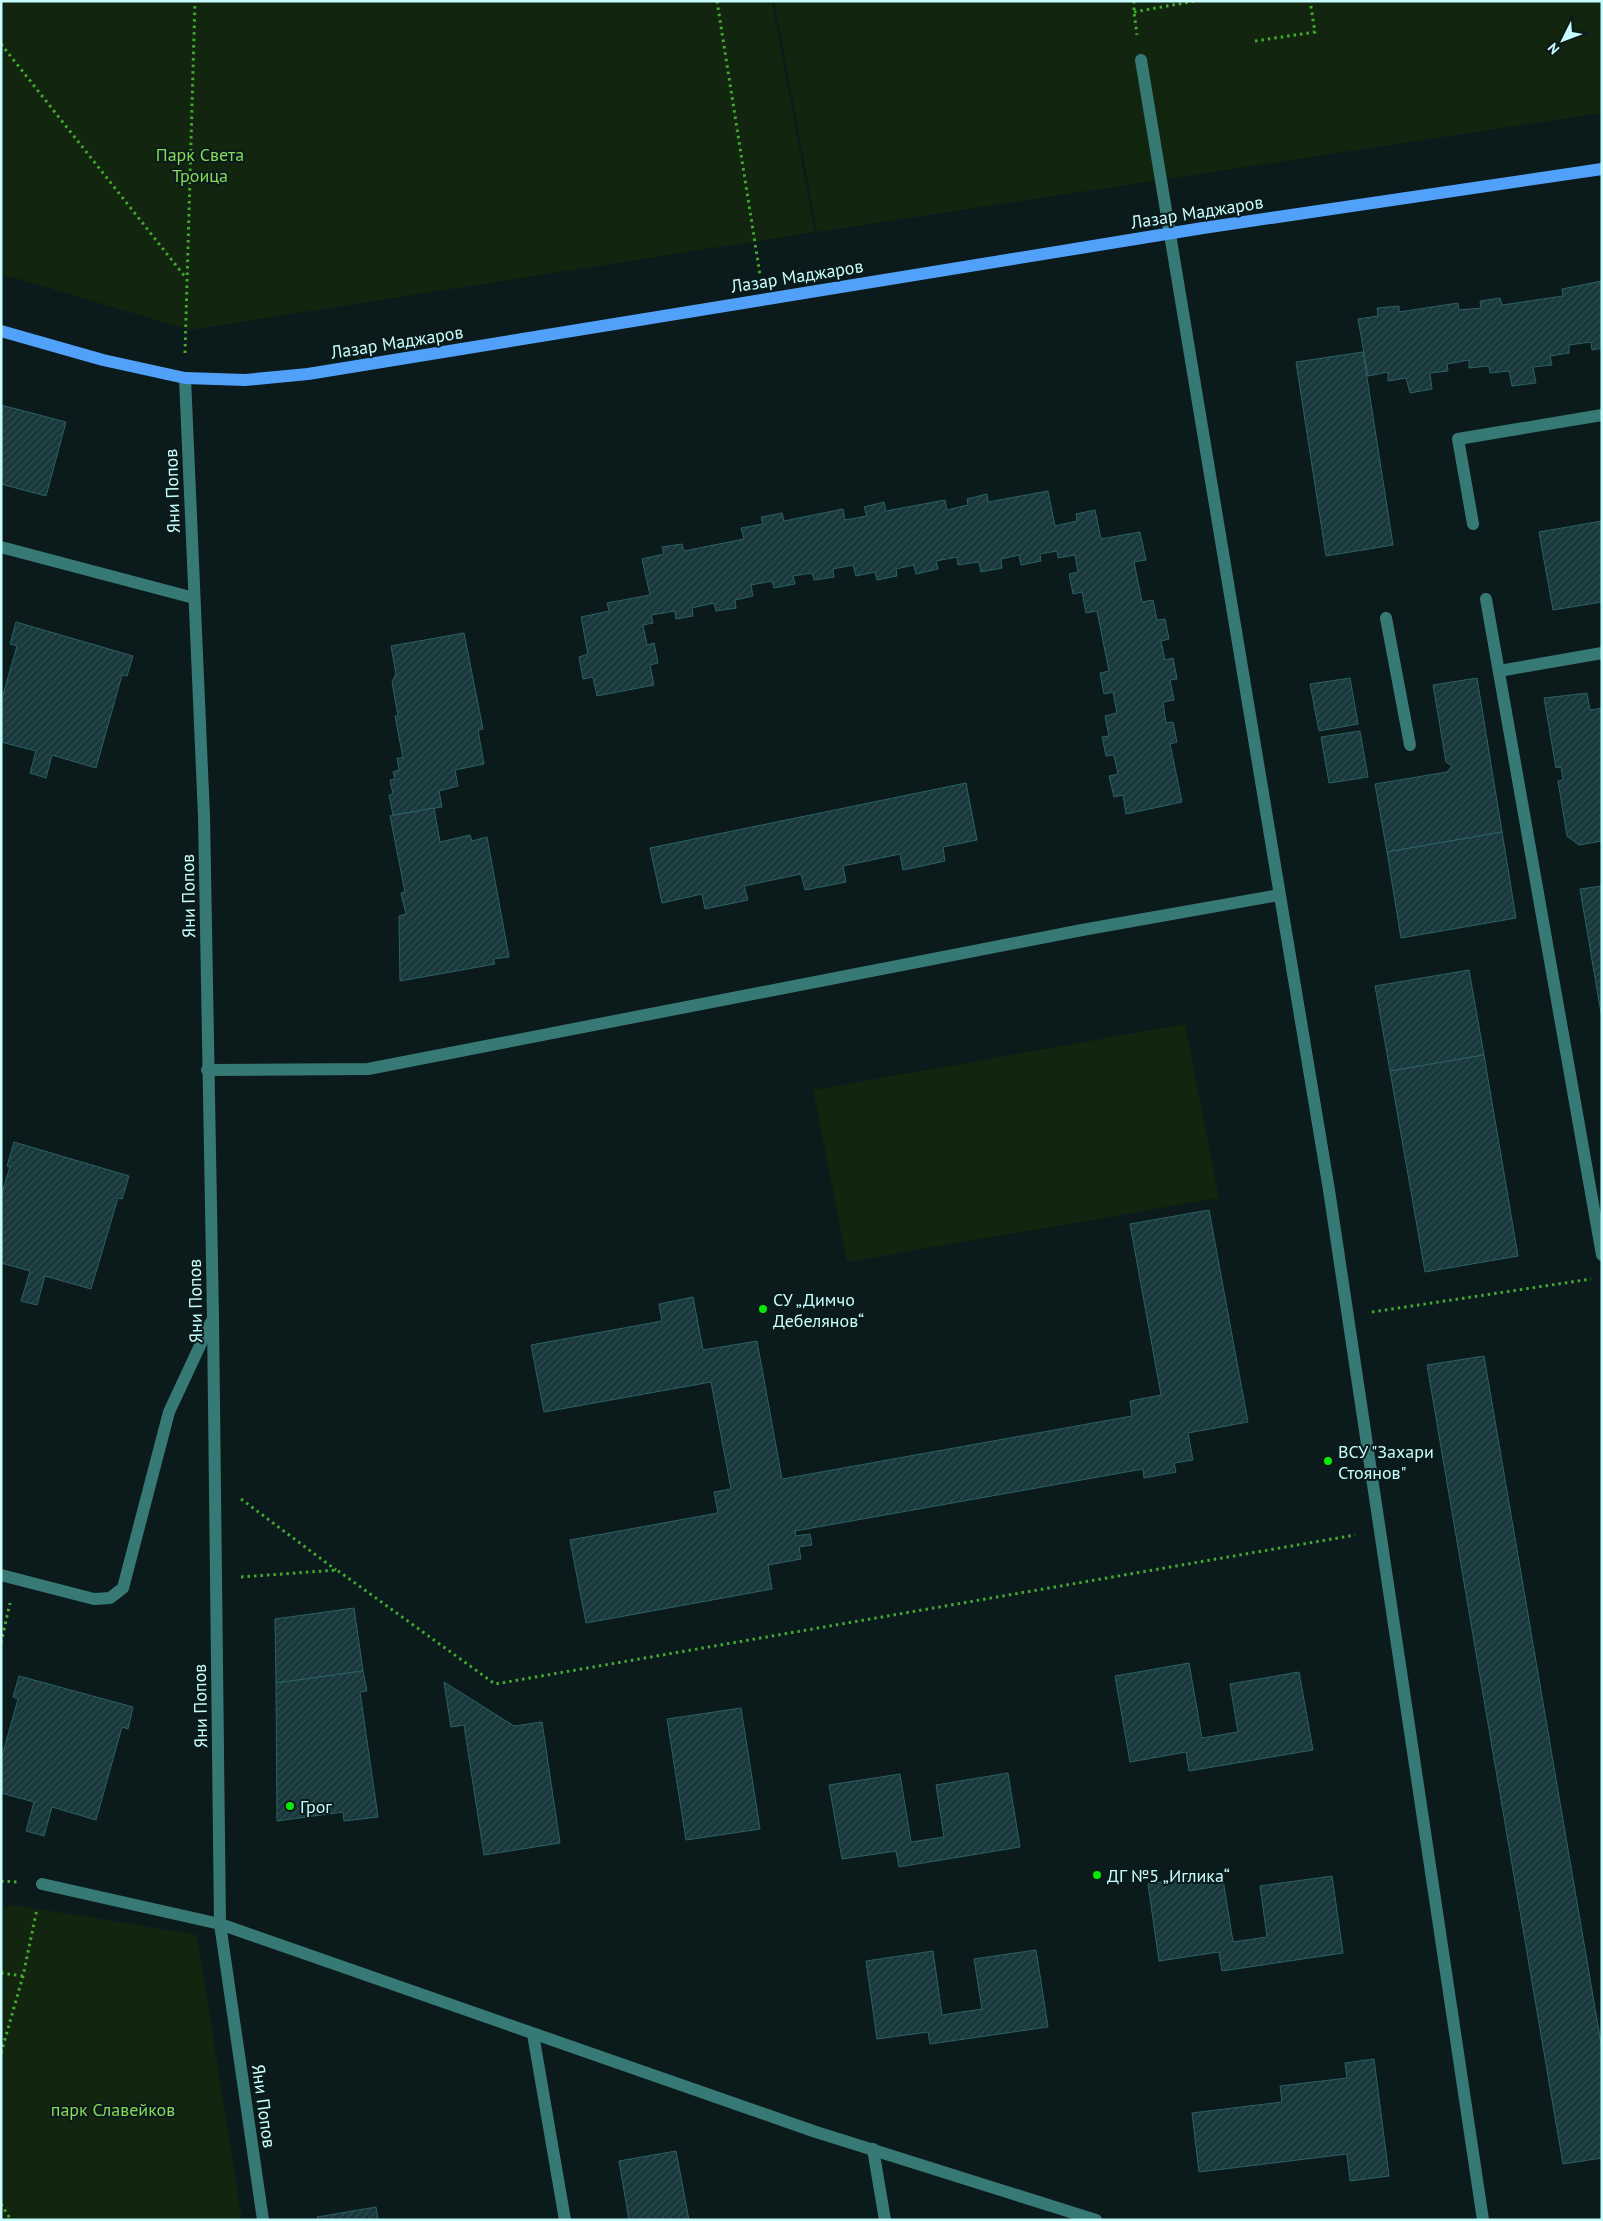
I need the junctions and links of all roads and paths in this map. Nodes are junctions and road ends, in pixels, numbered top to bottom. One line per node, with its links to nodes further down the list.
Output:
1 (195, 1): 12 (path)
2 (717, 1): 13 (path)
3 (1134, 1): 6 (path)
4 (1195, 1): 6 (path)
5 (1310, 1): 7 (path)
6 (1134, 12): 9 (path)
7 (1255, 42)
8 (1, 44): 12 (path)
9 (1141, 60): 11 (street)
10 (1602, 169): 11 (main road, Лазар Маджаров)
11 (1170, 233): 13 (main road, Лазар Маджаров); 25 (street)
12 (186, 279): 15 (path)
13 (764, 300): 15 (main road, Лазар Маджаров)
14 (1, 331): 15 (main road, Лазар Маджаров)
15 (185, 378): 19 (street, Яни Попов)
16 (1602, 415): 17 (street)
17 (1473, 524)
18 (1, 547): 19 (street)
19 (194, 598): 26 (street, Яни Попов)
20 (1486, 600): 23 (street)
21 (1386, 618): 24 (street)
22 (1602, 653): 23 (street)
23 (1499, 671): 27 (street)
24 (1410, 745)
25 (1279, 895): 26 (street); 29 (street)
26 (207, 1070): 30 (street, Яни Попов)
27 (1602, 1255)
28 (1592, 1279): 29 (path)
29 (1348, 1316): 32 (street)
30 (213, 1318): 31 (street, Яни Попов); 35 (street)
31 (215, 1480): 33 (path); 36 (street, Яни Попов)
32 (1380, 1531): 33 (path); 51 (street)
33 (337, 1570): 36 (path)
34 (1, 1575): 35 (street)
35 (16, 1578): 37 (path)
36 (216, 1579): 39 (street, Яни Попов)
37 (1, 1643)
38 (42, 1884): 39 (street); 41 (path)
39 (220, 1924): 42 (street); 47 (street, Яни Попов)
40 (1, 1973): 41 (path)
41 (23, 1976): 43 (path)
42 (533, 2034): 44 (street); 48 (street)
43 (1, 2053)
44 (873, 2149): 49 (street); 50 (street)
45 (1, 2204): 46 (path)
46 (11, 2220)
47 (263, 2220)
48 (565, 2220)
49 (885, 2220)
50 (1096, 2220)
51 (1483, 2220)

